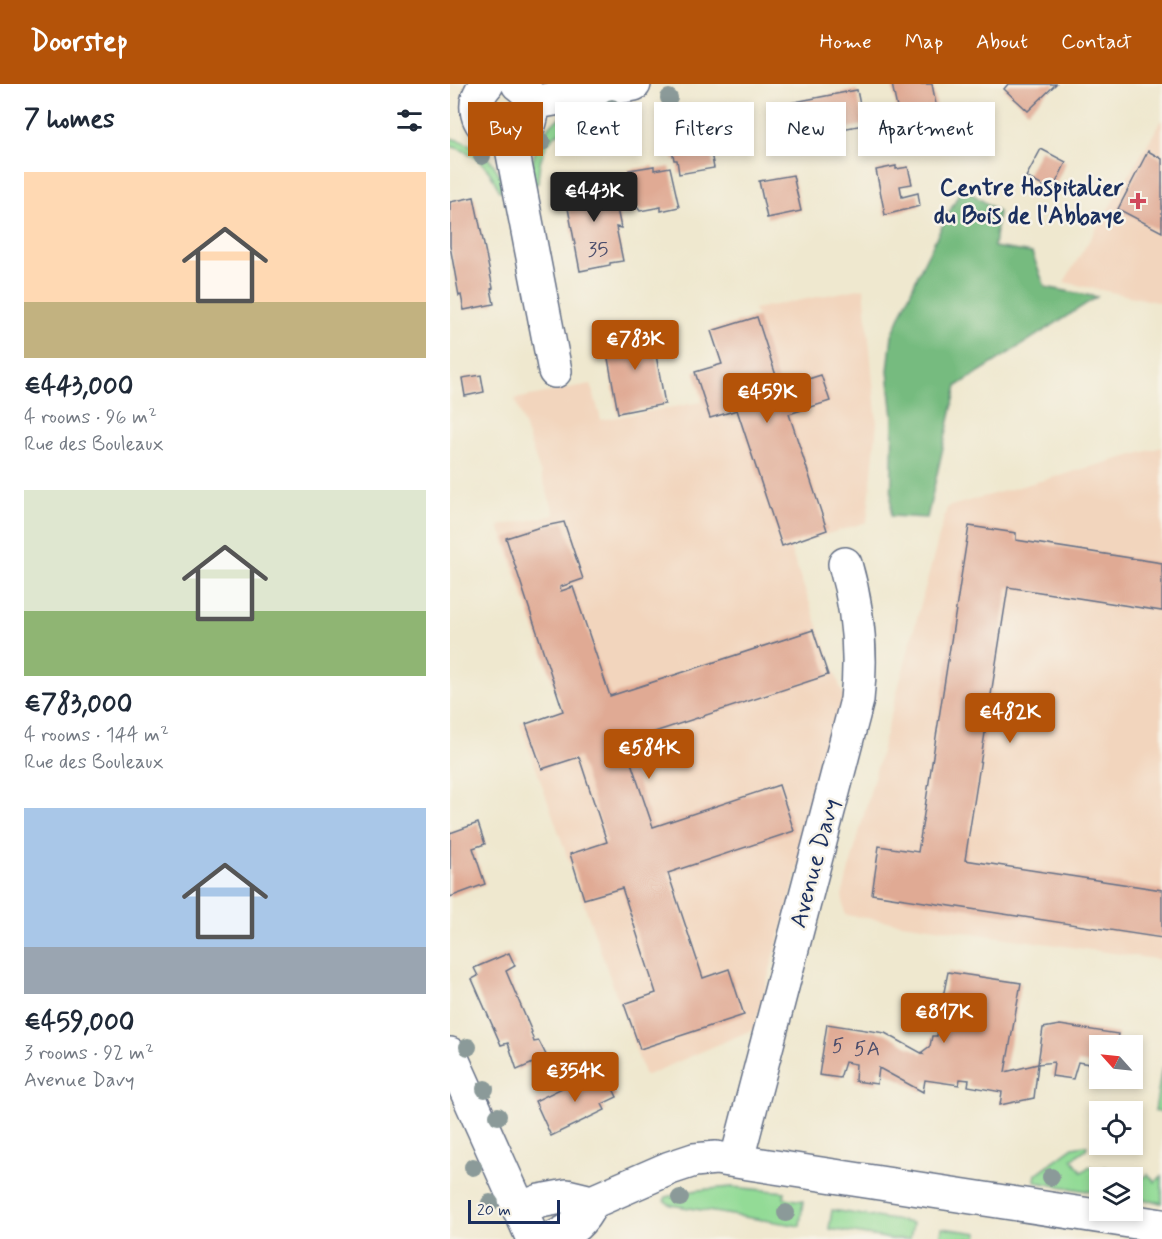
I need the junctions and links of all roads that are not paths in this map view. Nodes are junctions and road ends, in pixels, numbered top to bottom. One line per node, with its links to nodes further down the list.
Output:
1 (487, 84): 4 (street)
2 (634, 84): 3 (street)
3 (525, 94)
4 (462, 117)
5 (513, 156): 6 (street)
6 (555, 371)
7 (845, 564): 9 (street, Avenue Davy)
8 (450, 1054): 11 (street)
9 (737, 1159): 10 (street); 12 (street)
10 (592, 1202): 11 (street); 14 (street)
11 (519, 1209): 13 (street)
12 (1162, 1226)
13 (533, 1239)
14 (552, 1239)

